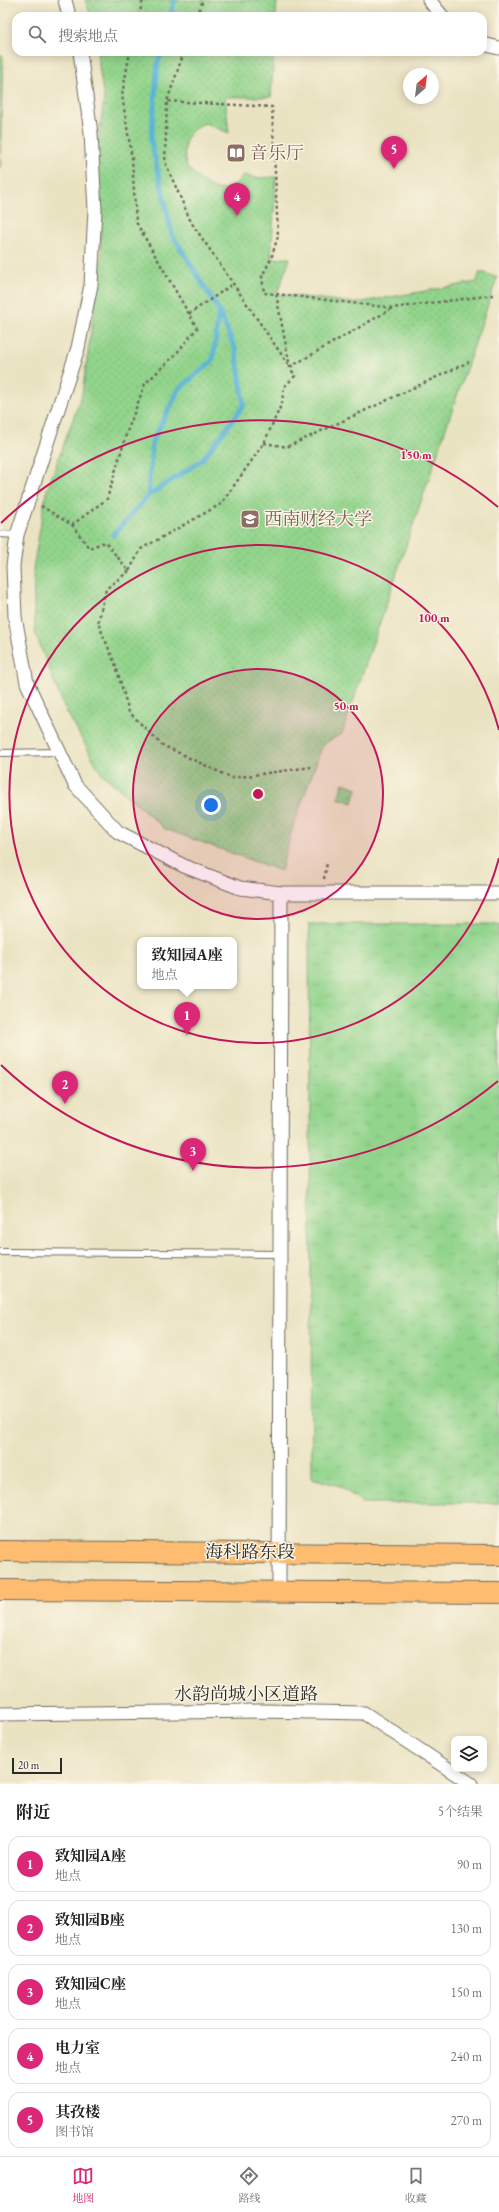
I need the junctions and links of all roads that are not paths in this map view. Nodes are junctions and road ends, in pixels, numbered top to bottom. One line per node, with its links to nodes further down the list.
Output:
1 (65, 0): 3 (street)
2 (429, 0): 4 (street)
3 (68, 12)
4 (439, 12)
5 (487, 45): 6 (street)
6 (499, 48)
7 (81, 56): 9 (street)
8 (0, 534): 9 (lane)
9 (17, 535): 11 (street)
10 (0, 752): 11 (lane)
11 (59, 752): 12 (street)
12 (281, 893): 13 (street); 15 (street)
13 (499, 893)
14 (0, 1252): 15 (lane)
15 (281, 1254): 17 (street)
16 (0, 1551): 17 (main road, 海科路东段)
17 (279, 1552): 18 (main road, 海科路东段); 20 (street)
18 (499, 1555)
19 (0, 1590): 20 (main road)
20 (279, 1592): 21 (main road)
21 (499, 1593)
22 (0, 1714): 23 (street, 水韵尚城小区道路)
23 (471, 1784)

